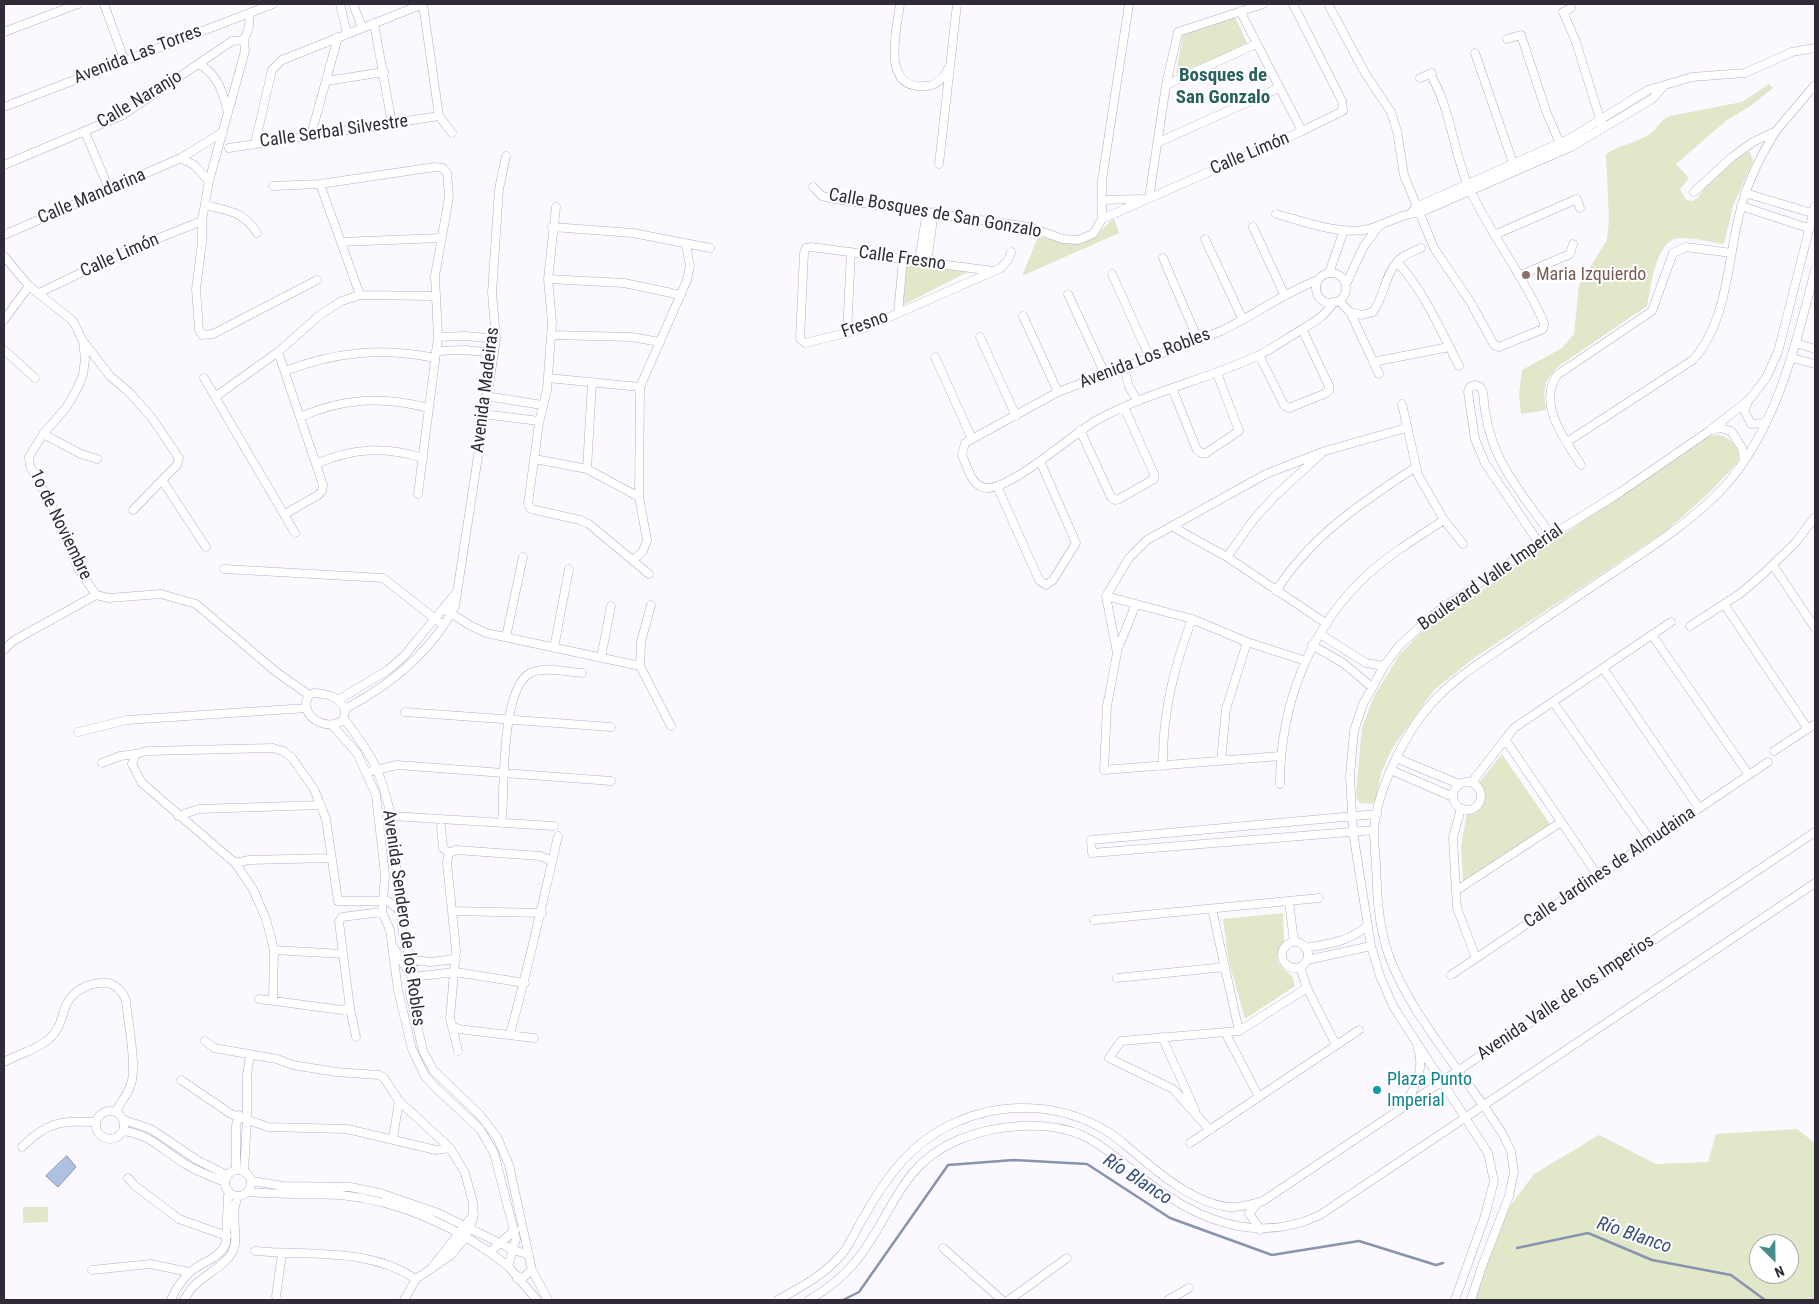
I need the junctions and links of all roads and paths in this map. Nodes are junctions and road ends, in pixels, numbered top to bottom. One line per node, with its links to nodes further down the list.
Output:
1 (78, 4): 18 (street)
2 (104, 4): 26 (street)
3 (273, 4): 15 (street, Avenida Las Torres)
4 (340, 4): 19 (street)
5 (353, 4): 17 (street)
6 (423, 4): 16 (street); 37 (street)
7 (900, 4): 28 (street)
8 (957, 4): 28 (street)
9 (1129, 4): 64 (street)
10 (1263, 4): 14 (street)
11 (1293, 4): 40 (street, Calle Limón)
12 (1328, 4): 72 (street)
13 (1571, 8): 39 (street)
14 (1240, 11): 23 (street); 32 (street)
15 (250, 13): 22 (street); 26 (street, Avenida Las Torres)
16 (374, 23): 17 (street); 29 (street)
17 (362, 27): 19 (street)
18 (4, 32)
19 (347, 33): 20 (street)
20 (338, 37): 31 (street); 47 (street)
21 (1507, 39): 48 (street)
22 (244, 40): 27 (street, Calle Naranjo); 36 (street)
23 (1256, 44): 32 (street); 34 (street)
24 (1815, 48): 39 (street)
25 (1484, 49): 54 (street)
26 (124, 59): 35 (street, Avenida Las Torres)
27 (199, 64): 36 (street); 42 (street, Calle Naranjo)
28 (950, 64): 52 (street)
29 (384, 72): 31 (street); 38 (street)
30 (1420, 78): 59 (street)
31 (326, 81): 45 (street)
32 (1166, 85): 46 (street)
33 (1814, 86): 41 (street)
34 (1279, 88): 40 (street); 46 (street)
35 (4, 107)
36 (228, 115): 43 (street)
37 (440, 116): 38 (street, Calle Serbal Silvestre); 44 (street)
38 (392, 124): 45 (street, Calle Serbal Silvestre)
39 (1602, 125): 48 (street)
40 (1302, 131): 63 (street, Calle Limón)
41 (1776, 131): 61 (street); 62 (street)
42 (85, 132): 53 (street, Calle Naranjo); 60 (street)
43 (223, 132): 51 (street, Calle Mandarina); 55 (street)
44 (452, 133)
45 (311, 135): 47 (street, Calle Serbal Silvestre)
46 (1159, 142): 63 (street)
47 (255, 143): 49 (street, Calle Serbal Silvestre)
48 (1561, 147): 54 (street)
49 (230, 148)
50 (506, 156): 130 (street, Avenida Madeiras)
51 (181, 158): 55 (street); 60 (street, Calle Mandarina)
52 (939, 164)
53 (4, 165)
54 (1515, 168): 59 (street)
55 (209, 181): 65 (street)
56 (320, 184): 57 (street); 87 (street); 89 (street)
57 (273, 186)
58 (813, 187): 73 (street, Calle Bosques de San Gonzalo)
59 (1469, 188): 72 (street); 86 (street)
60 (109, 189): 85 (street, Calle Mandarina)
61 (1694, 192)
62 (1745, 193): 66 (street); 67 (street)
63 (1147, 198): 64 (street, Calle Limón); 76 (street, Calle Limón)
64 (1102, 200): 76 (street)
65 (205, 204): 77 (street); 84 (street)
66 (1783, 205): 70 (street); 75 (street)
67 (1741, 206): 75 (street); 97 (street)
68 (556, 207): 80 (street)
69 (1580, 208): 86 (street)
70 (1800, 210): 71 (street); 78 (street)
71 (1814, 210): 82 (street, Boulevard Valle Imperial)
72 (1415, 211): 79 (street); 107 (street)
73 (930, 212): 76 (street, Calle Bosques de San Gonzalo); 101 (street)
74 (1276, 214): 83 (street)
75 (1779, 218): 78 (street)
76 (1102, 219)
77 (202, 221): 109 (street); 113 (street, Calle Limón)
78 (1797, 224): 82 (street)
79 (1379, 226): 83 (street); 111 (street)
80 (552, 227): 91 (street); 108 (street)
81 (1253, 227): 115 (street)
82 (1808, 228): 162 (street, Boulevard Valle Imperial)
83 (1344, 230): 105 (street)
84 (258, 233)
85 (4, 235)
86 (1494, 235): 107 (street)
87 (440, 238): 89 (street); 118 (street)
88 (1205, 239): 124 (street)
89 (342, 242): 116 (street)
90 (1573, 244): 107 (street)
91 (686, 245): 93 (street); 117 (street)
92 (811, 247): 95 (street, Calle Fresno); 126 (street, Fresno)
93 (710, 248)
94 (1421, 248): 102 (street)
95 (851, 252): 100 (street, Calle Fresno); 126 (street)
96 (1011, 252): 104 (street, Fresno)
97 (1731, 253): 178 (street); 178 (street)
98 (4, 256): 112 (street)
99 (1163, 258): 131 (street)
100 (903, 259): 101 (street, Calle Fresno); 121 (street)
101 (923, 262): 104 (street, Calle Fresno)
102 (1397, 262): 120 (street); 135 (street)
103 (1815, 270): 134 (street)
104 (993, 271): 121 (street, Fresno)
105 (1329, 273): 110 (street); 111 (street)
106 (1112, 274): 143 (street)
107 (1520, 276)
108 (548, 279): 117 (street); 127 (street)
109 (317, 280)
110 (1318, 280): 115 (street, Avenida Los Robles); 119 (street)
111 (1346, 284): 119 (street)
112 (29, 286): 113 (street); 123 (street)
113 (39, 293): 132 (street)
114 (1068, 294): 151 (street)
115 (1284, 294): 124 (street, Avenida Los Robles)
116 (360, 295): 118 (street); 138 (street)
117 (681, 295): 133 (street)
118 (434, 296): 128 (street)
119 (1336, 301): 120 (street); 125 (street, Avenida Los Robles)
120 (1350, 312): 145 (street)
121 (898, 313): 126 (street, Fresno)
122 (1024, 316): 159 (street)
123 (4, 320)
124 (1243, 320): 131 (street, Avenida Los Robles)
125 (1302, 329): 141 (street, Avenida Los Robles); 141 (street)
126 (847, 333)
127 (551, 334): 133 (street); 155 (street)
128 (438, 337): 130 (street); 140 (street)
129 (980, 337): 169 (street)
130 (496, 339): 139 (street, Avenida Madeiras)
131 (1198, 340): 143 (street, Avenida Los Robles)
132 (84, 341): 176 (street, 1o de Noviembre); 189 (street)
133 (660, 342): 157 (street)
134 (1796, 343): 136 (street); 144 (street)
135 (1449, 347): 145 (street); 147 (street)
136 (1815, 349)
137 (4, 350): 153 (street)
138 (278, 352): 149 (street); 161 (street)
139 (494, 353): 140 (street); 160 (street, Avenida Madeiras)
140 (435, 354): 149 (street); 167 (street)
141 (1259, 355): 150 (street, Avenida Los Robles)
142 (935, 357): 177 (street)
143 (1150, 358): 148 (street, Avenida Los Robles)
144 (1792, 358): 146 (street); 172 (street)
145 (1373, 362): 152 (street)
146 (1815, 364)
147 (1459, 366)
148 (1124, 367): 151 (street, Avenida Los Robles); 163 (street)
149 (285, 372): 170 (street)
150 (1217, 373): 158 (street, Avenida Los Robles); 158 (street)
151 (1105, 374): 159 (street, Avenida Los Robles)
152 (1379, 374)
153 (35, 378)
154 (204, 378): 161 (street)
155 (548, 378): 156 (street); 165 (street)
156 (592, 382): 157 (street); 188 (street)
157 (640, 387): 192 (street)
158 (1172, 388): 163 (street, Avenida Los Robles)
159 (1058, 392): 169 (street, Avenida Los Robles)
160 (486, 396): 165 (street); 168 (street, Avenida Madeiras)
161 (215, 397): 194 (street)
162 (1749, 400): 172 (street); 175 (street, Boulevard Valle Imperial)
163 (1138, 402): 166 (street, Avenida Los Robles)
164 (1402, 404): 173 (street)
165 (542, 405): 171 (street)
166 (1124, 407): 174 (street, Avenida Los Robles); 174 (street)
167 (428, 408): 170 (street); 180 (street)
168 (483, 414): 171 (street); 217 (street, Avenida Madeiras)
169 (1016, 416): 177 (street, Avenida Los Robles)
170 (300, 417): 185 (street)
171 (539, 421): 182 (street)
172 (1764, 423): 184 (street)
173 (1406, 428): 179 (street); 187 (street)
174 (1080, 430): 183 (street, Avenida Los Robles)
175 (1709, 431): 184 (street); 199 (street, Boulevard Valle Imperial)
176 (43, 434): 181 (street); 211 (street, 1o de Noviembre)
177 (972, 440): 190 (street)
178 (1566, 442): 186 (street)
179 (1325, 451): 197 (street); 204 (street)
180 (423, 458): 185 (street); 191 (street)
181 (97, 459)
182 (535, 459): 188 (street); 205 (street)
183 (1040, 461): 190 (street, Avenida Los Robles); 190 (street)
184 (1744, 461): 260 (street)
185 (316, 464): 194 (street)
186 (1581, 465)
187 (1416, 467): 195 (street); 210 (street)
188 (587, 468): 192 (street)
189 (162, 480): 193 (street); 202 (street)
190 (997, 486)
191 (418, 494)
192 (639, 497): 205 (street)
193 (134, 510)
194 (285, 514): 198 (street)
195 (1444, 520): 201 (street); 221 (street)
196 (1814, 520): 206 (street)
197 (1173, 527): 204 (street); 212 (street)
198 (295, 533)
199 (1551, 535): 200 (street, Boulevard Valle Imperial); 200 (street)
200 (1539, 543): 236 (street, Boulevard Valle Imperial)
201 (1462, 544)
202 (206, 547)
203 (523, 557): 227 (street)
204 (1227, 557): 210 (street)
205 (633, 560): 209 (street)
206 (1773, 565): 215 (street); 224 (street)
207 (224, 569): 218 (street)
208 (569, 569): 230 (street)
209 (649, 574)
210 (1276, 591): 221 (street)
211 (96, 595): 231 (street); 242 (street, 1o de Noviembre)
212 (1106, 596): 214 (street); 232 (street)
213 (651, 604): 235 (street)
214 (1136, 604): 219 (street); 232 (street)
215 (1724, 604): 223 (street); 254 (street)
216 (611, 606): 233 (street)
217 (448, 611): 218 (street, Avenida Madeiras); 222 (street, Avenida Madeiras); 227 (street)
218 (436, 619): 222 (street); 238 (street, Avenida Madeiras)
219 (1192, 619): 228 (street); 264 (street)
220 (1671, 622): 226 (street)
221 (1327, 624): 225 (street)
222 (443, 625): 240 (street, Avenida Madeiras)
223 (1690, 626)
224 (1815, 628)
225 (1320, 634): 229 (street); 236 (street)
226 (1652, 635): 237 (street); 270 (street)
227 (506, 637): 230 (street)
228 (1247, 642): 234 (street); 261 (street)
229 (1312, 646): 234 (street); 241 (street)
230 (554, 648): 233 (street)
231 (4, 650)
232 (1116, 652): 264 (street)
233 (601, 658): 235 (street)
234 (1306, 661): 259 (street)
235 (640, 666): 252 (street)
236 (1384, 666): 241 (street, Boulevard Valle Imperial)
237 (1603, 668): 244 (street); 279 (street)
238 (388, 670): 240 (street); 243 (street, Avenida Madeiras)
239 (582, 673): 249 (street)
240 (394, 679): 246 (street, Avenida Madeiras)
241 (1372, 687): 283 (street, Boulevard Valle Imperial)
242 (308, 695): 243 (street); 245 (street)
243 (340, 700): 246 (street)
244 (1553, 702): 256 (street); 295 (street)
245 (307, 708): 251 (street); 255 (street)
246 (345, 709): 248 (street)
247 (405, 712): 249 (street)
248 (344, 719): 251 (street); 265 (street, Avenida Sendero de los Robles)
249 (508, 719): 253 (street); 269 (street)
250 (1815, 724): 254 (street)
251 (333, 726): 268 (street, Avenida Sendero de los Robles)
252 (671, 726)
253 (611, 727)
254 (1808, 729): 257 (street)
255 (78, 732)
256 (1505, 739): 273 (street); 285 (street)
257 (1774, 751)
258 (136, 754): 263 (street); 277 (street); 281 (street)
259 (1280, 756): 261 (street); 274 (street)
260 (1396, 758): 266 (street); 267 (street)
261 (1221, 761): 264 (street)
262 (1768, 762): 270 (street, Calle Jardines de Almudaina)
263 (102, 763)
264 (1163, 766)
265 (377, 768): 268 (street); 269 (street); 282 (street, Avenida Sendero de los Robles)
266 (1420, 768): 271 (street); 275 (street)
267 (1391, 770): 271 (street); 280 (street)
268 (367, 772): 305 (street, Avenida Sendero de los Robles)
269 (505, 773): 272 (street); 286 (street)
270 (1749, 775): 279 (street, Calle Jardines de Almudaina)
271 (1415, 779): 276 (street)
272 (611, 781)
273 (1472, 782): 275 (street); 278 (street)
274 (1280, 784)
275 (1459, 784): 276 (street)
276 (1453, 797): 278 (street)
277 (321, 806): 281 (street); 298 (street)
278 (1460, 808): 303 (street)
279 (1699, 808): 295 (street, Calle Jardines de Almudaina)
280 (1377, 814): 283 (street); 290 (street)
281 (178, 816): 300 (street)
282 (391, 816): 286 (street); 309 (street, Avenida Sendero de los Robles)
283 (1352, 816): 284 (street); 291 (street, Boulevard Valle Imperial)
284 (1332, 818): 289 (street); 293 (street)
285 (1561, 822): 301 (street); 303 (street)
286 (502, 823): 287 (street)
287 (554, 826)
288 (441, 827): 297 (street)
289 (1214, 828): 296 (street); 296 (street)
290 (1374, 830): 291 (street); 331 (street)
291 (1353, 832): 293 (street); 315 (street, Boulevard Valle Imperial)
292 (1815, 832): 357 (street, Avenida Valle de los Imperios)
293 (1334, 834): 296 (street)
294 (558, 836): 299 (street)
295 (1651, 841): 301 (street, Calle Jardines de Almudaina)
296 (1214, 842)
297 (449, 853): 299 (street); 310 (street)
298 (331, 858): 300 (street); 306 (street)
299 (550, 860): 312 (street)
300 (235, 863): 321 (street)
301 (1598, 876): 325 (street, Calle Jardines de Almudaina)
302 (1815, 883): 362 (street)
303 (1457, 890): 325 (street)
304 (1319, 898): 307 (street)
305 (382, 901): 306 (street); 309 (street); 311 (street, Avenida Sendero de los Robles)
306 (359, 902): 313 (street)
307 (1289, 902): 308 (street); 317 (street)
308 (1212, 909): 314 (street); 329 (street)
309 (399, 910): 326 (street, Avenida Sendero de los Robles)
310 (452, 910): 312 (street); 324 (street)
311 (382, 912): 313 (street); 319 (street, Avenida Sendero de los Robles)
312 (542, 913): 338 (street)
313 (360, 914): 323 (street)
314 (1094, 920)
315 (1367, 926): 316 (street); 318 (street, Boulevard Valle Imperial)
316 (1343, 941): 320 (street); 322 (street)
317 (1294, 942): 320 (street); 330 (street)
318 (1371, 946): 322 (street); 335 (street, Boulevard Valle Imperial)
319 (394, 947): 336 (street); 390 (street, Avenida Sendero de los Robles)
320 (1305, 948): 327 (street)
321 (274, 950): 323 (street); 341 (street)
322 (1346, 952): 327 (street)
323 (343, 954): 342 (street)
324 (456, 958): 328 (street); 332 (street)
325 (1476, 958): 334 (street, Calle Jardines de Almudaina)
326 (412, 960): 328 (street); 336 (street, Avenida Sendero de los Robles)
327 (1307, 960): 330 (street)
328 (431, 962): 333 (street)
329 (1225, 967): 337 (street); 345 (street)
330 (1300, 967): 339 (street)
331 (1395, 970): 335 (street); 357 (street)
332 (455, 972): 333 (street); 338 (street); 343 (street)
333 (432, 974): 336 (street)
334 (1451, 975)
335 (1380, 976): 351 (street, Boulevard Valle Imperial)
336 (412, 977): 402 (street, Avenida Sendero de los Robles)
337 (1117, 978)
338 (524, 982): 346 (street)
339 (1307, 988): 345 (street); 353 (street)
340 (259, 999): 341 (street)
341 (273, 1000): 342 (street)
342 (350, 1008): 348 (street)
343 (452, 1025): 346 (street); 354 (street)
344 (1359, 1030): 353 (street)
345 (1239, 1031): 347 (street)
346 (510, 1034): 350 (street)
347 (1226, 1034): 349 (street); 360 (street)
348 (356, 1037)
349 (1162, 1037): 367 (street); 367 (street)
350 (534, 1038)
351 (1414, 1038): 359 (street, Boulevard Valle Imperial); 364 (street)
352 (205, 1041): 355 (street)
353 (1336, 1045): 360 (street)
354 (458, 1051)
355 (250, 1055): 361 (street); 363 (street)
356 (4, 1062): 365 (street)
357 (1459, 1070): 359 (street, Avenida Valle de los Imperios); 362 (street)
358 (180, 1080): 366 (street)
359 (1442, 1081): 364 (street, Avenida Valle de los Imperios); 368 (street, Boulevard Valle Imperial)
360 (1259, 1097): 373 (street)
361 (400, 1101): 376 (street); 379 (street)
362 (1484, 1104): 368 (street); 396 (street)
363 (246, 1107): 366 (street); 370 (street)
364 (1401, 1108): 387 (street, Avenida Valle de los Imperios)
365 (116, 1112): 369 (street); 371 (street)
366 (237, 1117): 370 (street); 380 (street)
367 (1198, 1117): 373 (street)
368 (1466, 1117): 391 (street); 395 (street, Boulevard Valle Imperial)
369 (124, 1120): 374 (street); 382 (street)
370 (247, 1120): 376 (street); 380 (street)
371 (96, 1122): 374 (street); 378 (street)
372 (1091, 1122): 375 (street); 385 (street, Avenida Valle de los Imperios); 387 (street, Avenida Valle de los Imperios)
373 (1210, 1130): 377 (street)
374 (123, 1131): 382 (street)
375 (1083, 1136): 388 (street); 391 (street)
376 (393, 1138): 379 (street)
377 (1190, 1143)
378 (22, 1147)
379 (450, 1148): 389 (street)
380 (240, 1170): 382 (street); 383 (street)
381 (128, 1178): 392 (street)
382 (226, 1179): 386 (street)
383 (252, 1181): 384 (street); 389 (street)
384 (248, 1192): 386 (street); 393 (street)
385 (877, 1194): 388 (street); 410 (street, Avenida Valle de los Imperios)
386 (234, 1195): 392 (street); 415 (street)
387 (1263, 1201): 391 (street)
388 (890, 1203): 413 (street)
389 (467, 1227): 393 (street); 394 (street)
390 (515, 1230): 394 (street); 398 (street, Avenida Sendero de los Robles)
391 (1260, 1230)
392 (227, 1236): 407 (street)
393 (462, 1236): 400 (street); 409 (street)
394 (499, 1242): 398 (street); 400 (street)
395 (1475, 1243): 396 (street); 423 (street, Boulevard Valle Imperial)
396 (1490, 1247): 424 (street)
397 (942, 1248): 420 (street)
398 (514, 1250): 402 (street); 404 (street, Avenida Sendero de los Robles)
399 (255, 1251): 401 (street)
400 (490, 1252): 404 (street)
401 (282, 1254): 409 (street); 412 (street)
402 (529, 1255): 406 (street, Avenida Sendero de los Robles)
403 (1067, 1258): 421 (street)
404 (508, 1266): 408 (street)
405 (92, 1270): 407 (street)
406 (532, 1270): 408 (street); 418 (street, Avenida Sendero de los Robles)
407 (189, 1272): 414 (street)
408 (517, 1278): 417 (street)
409 (416, 1280): 416 (street)
410 (804, 1285): 413 (street); 419 (street, Avenida Valle de los Imperios)
411 (1189, 1288): 422 (street)
412 (275, 1299)
413 (810, 1299)
414 (172, 1300)
415 (184, 1300)
416 (404, 1300)
417 (537, 1300)
418 (548, 1300)
419 (778, 1300)
420 (1002, 1300)
421 (1009, 1300)
422 (1168, 1300)
423 (1455, 1300)
424 (1471, 1300)

